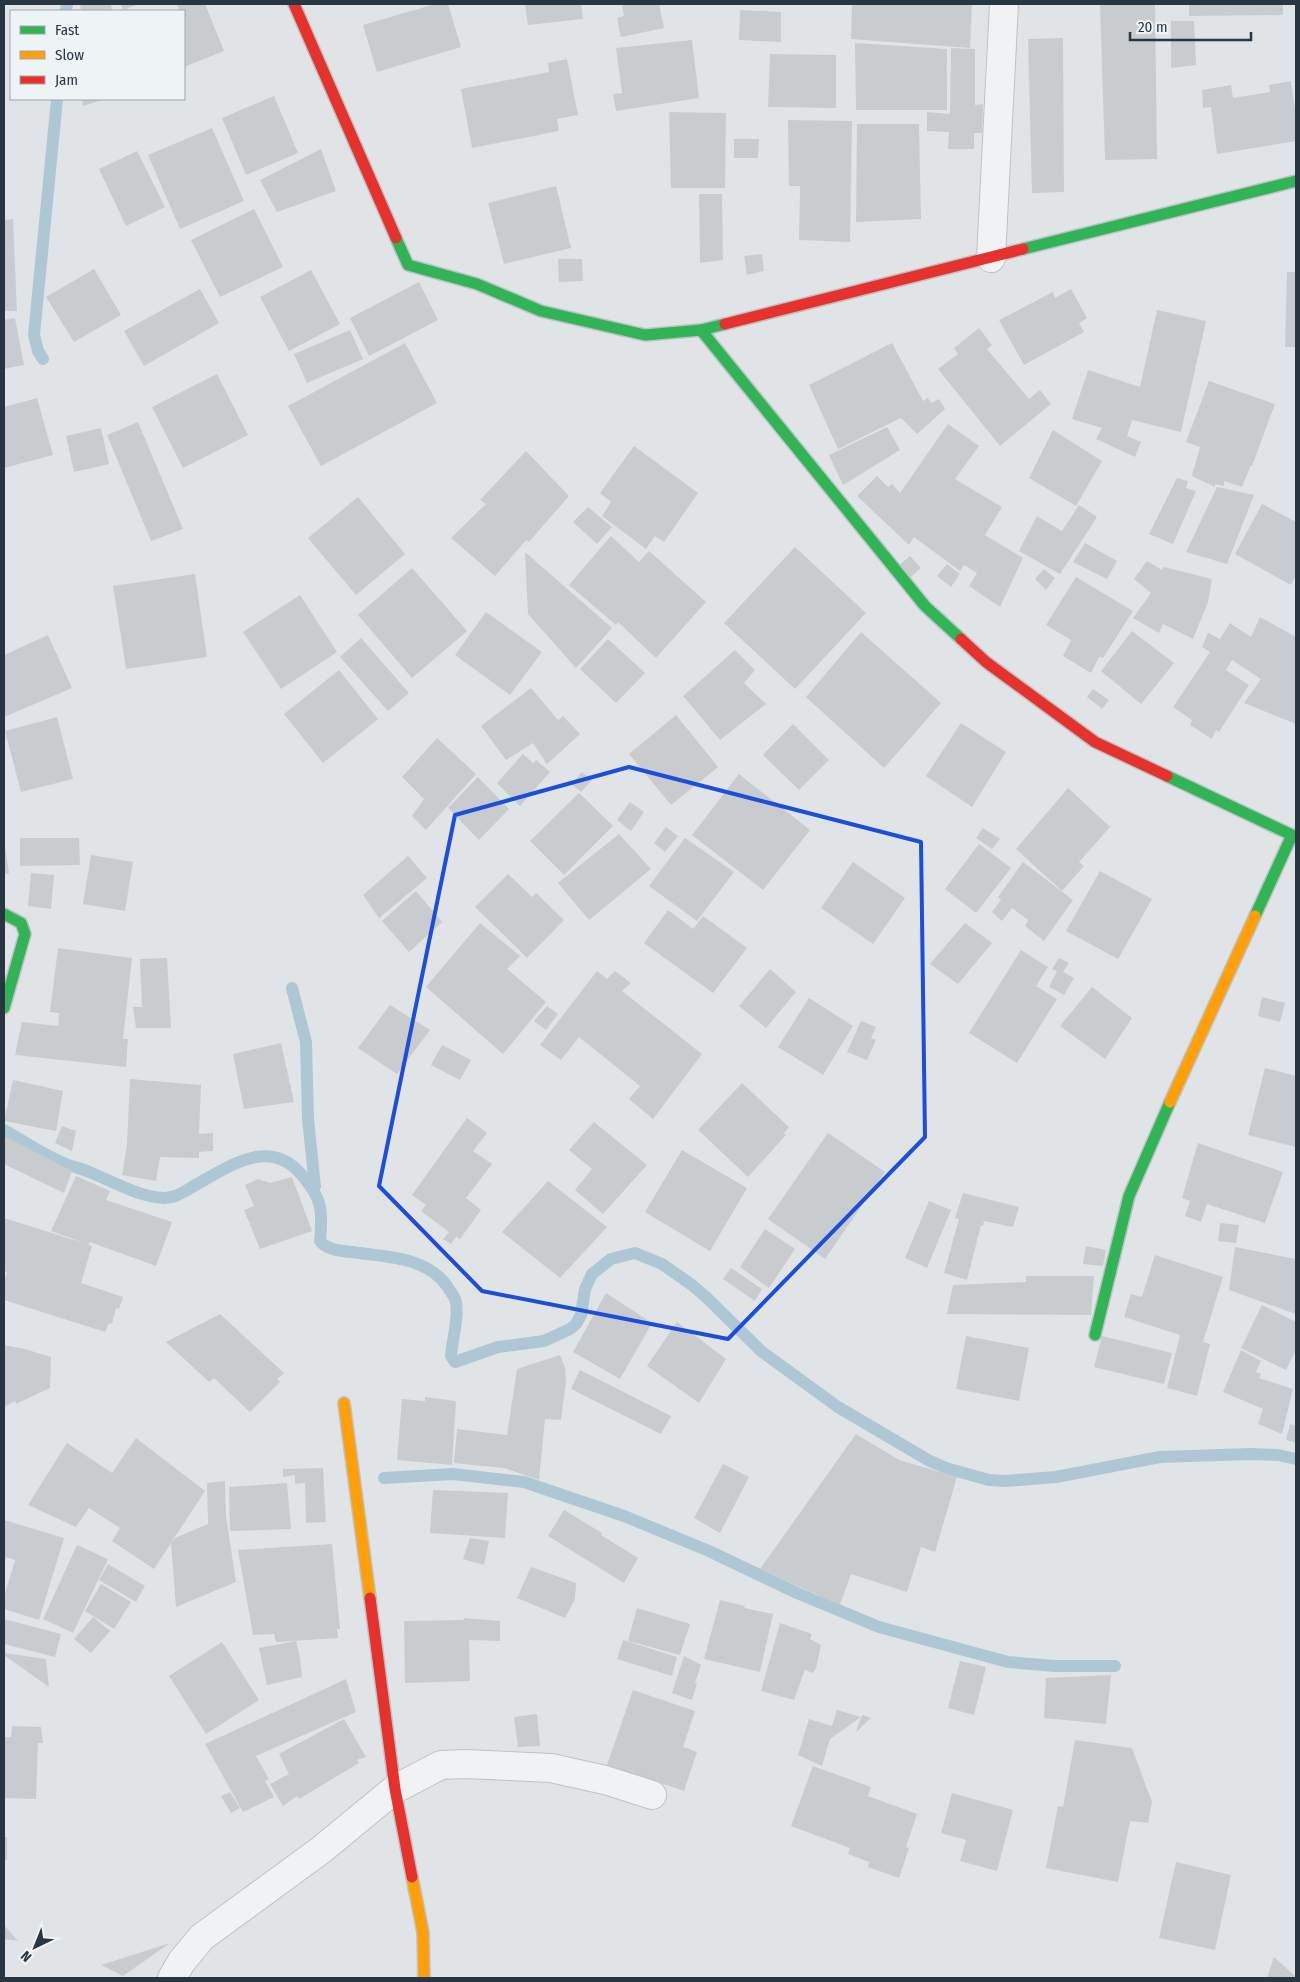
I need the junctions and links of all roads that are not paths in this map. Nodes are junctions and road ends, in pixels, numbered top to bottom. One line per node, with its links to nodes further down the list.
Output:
1 (294, 4): 5 (street)
2 (1004, 4): 4 (street)
3 (1296, 181): 4 (street)
4 (990, 258): 5 (street)
5 (701, 330): 6 (street)
6 (1294, 836): 9 (street)
7 (4, 914): 8 (street)
8 (4, 1008)
9 (1095, 1335)
10 (344, 1403): 11 (street)
11 (395, 1789): 12 (street); 13 (street); 14 (street)
12 (652, 1795)
13 (172, 1978)
14 (424, 1978)

